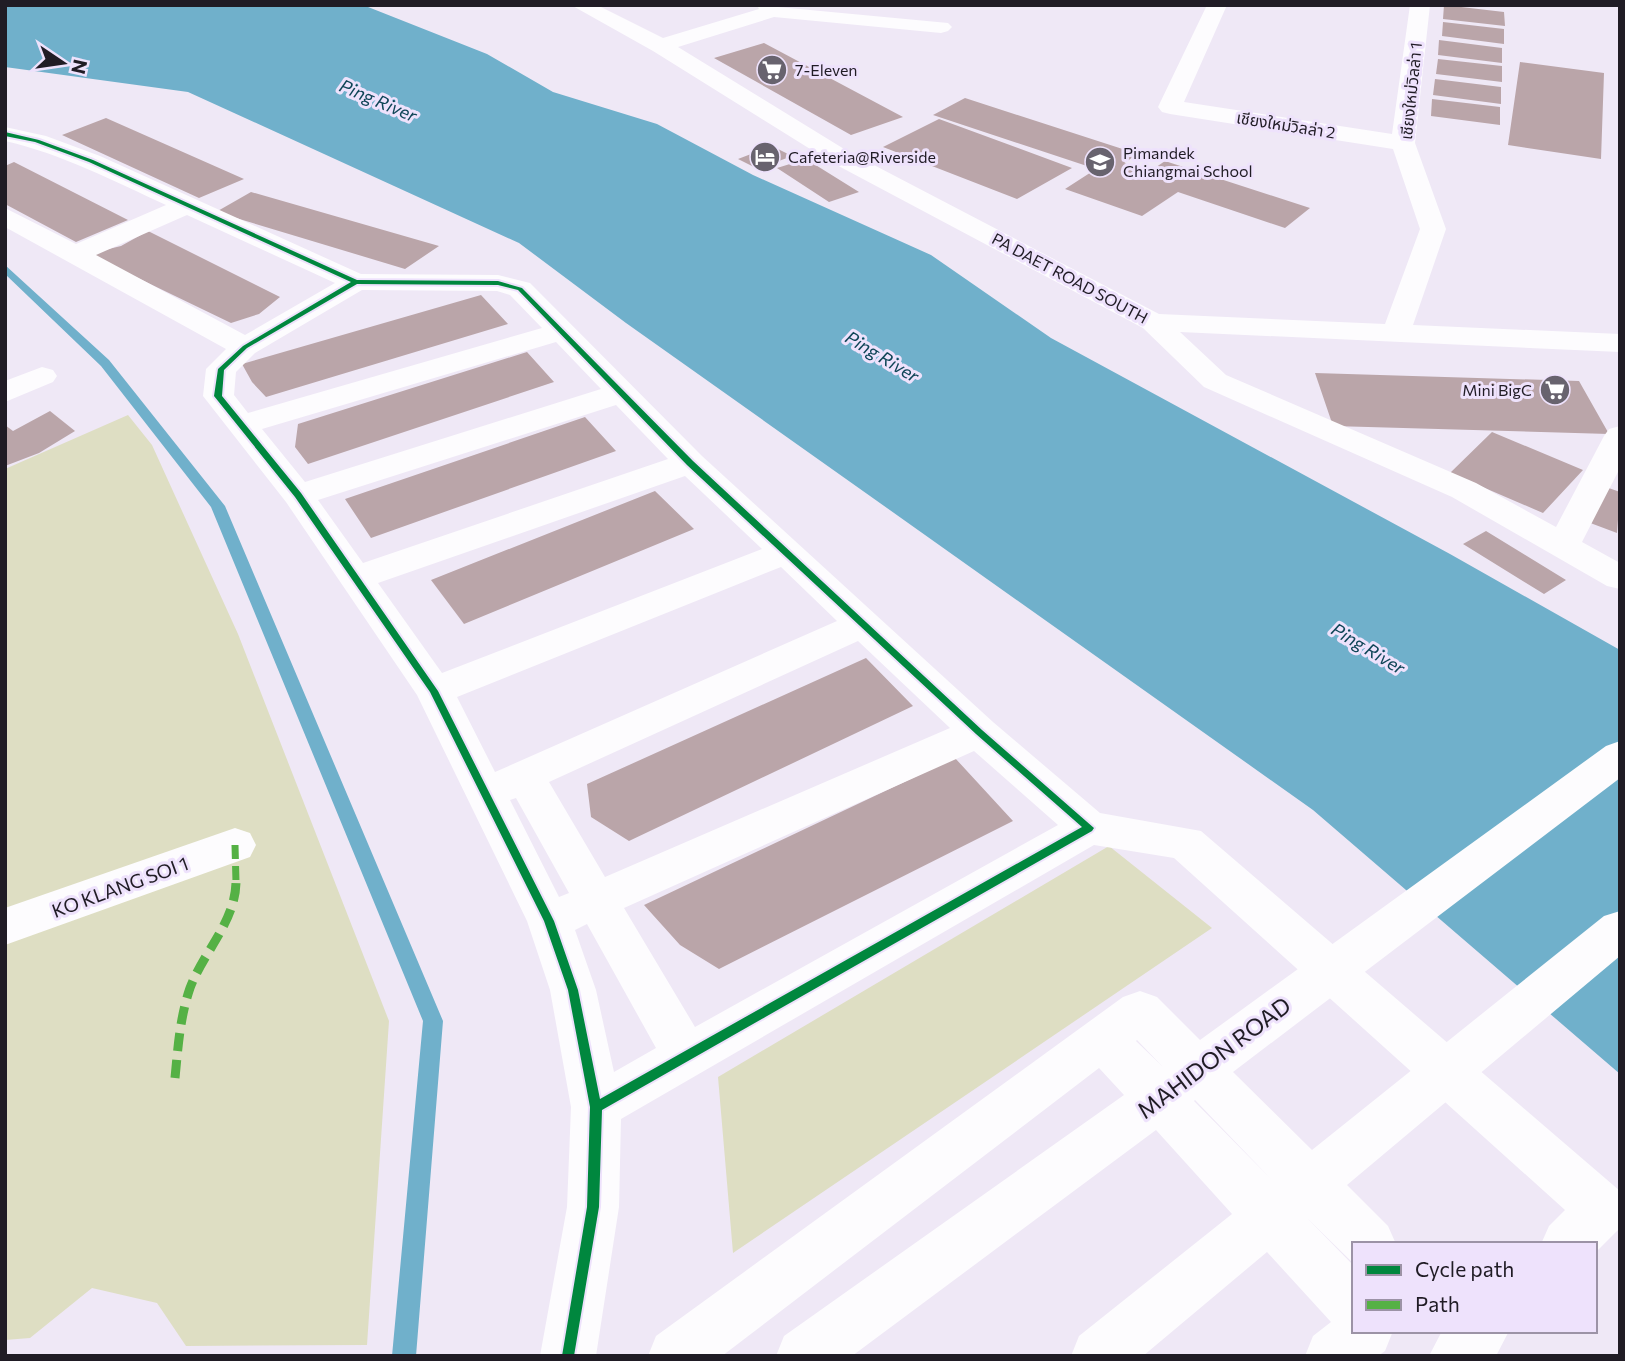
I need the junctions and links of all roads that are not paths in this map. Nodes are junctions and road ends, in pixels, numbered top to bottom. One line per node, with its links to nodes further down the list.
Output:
1 (581, 5): 6 (street, PA DAET ROAD SOUTH)
2 (956, 5): 5 (street)
3 (1217, 5): 9 (street, เชียงใหม่วิลล่า 2)
4 (1420, 5): 9 (street, เชียงใหม่วิลล่า 1)
5 (765, 10): 6 (street)
6 (669, 51): 15 (street, PA DAET ROAD SOUTH)
7 (5, 134): 8 (street)
8 (37, 141): 10 (street); 11 (street)
9 (1403, 143): 17 (street, เชียงใหม่วิลล่า 1)
10 (5, 150)
11 (185, 206): 13 (street); 14 (street)
12 (5, 216): 13 (street)
13 (73, 255): 19 (street)
14 (356, 282): 16 (street); 19 (street)
15 (1153, 322): 17 (street, PA DAET ROAD SOUTH); 27 (street)
16 (563, 331): 22 (street); 23 (street)
17 (1396, 333): 18 (street, PA DAET ROAD SOUTH)
18 (1620, 344)
19 (246, 347): 23 (street)
20 (42, 376): 21 (street)
21 (5, 393)
22 (621, 393): 25 (street); 26 (street)
23 (242, 425): 26 (street)
24 (1620, 436): 27 (street)
25 (690, 463): 28 (street); 29 (street)
26 (298, 495): 29 (street)
27 (1563, 546): 30 (street)
28 (787, 552): 31 (street); 32 (street)
29 (356, 578): 32 (street)
30 (1620, 578)
31 (865, 623): 33 (street); 35 (street)
32 (434, 691): 35 (street)
33 (979, 732): 36 (street); 38 (street)
34 (1620, 756): 52 (street, MAHIDON ROAD)
35 (505, 785): 38 (street); 39 (street)
36 (1089, 828): 43 (street); 46 (street)
37 (235, 845): 40 (street, KO KLANG SOI 1)
38 (597, 900): 39 (street); 43 (street)
39 (549, 921): 44 (street)
40 (5, 927)
41 (1620, 929): 53 (street)
42 (1102, 1038): 45 (street); 47 (street); 51 (street)
43 (687, 1057): 44 (street)
44 (596, 1107): 50 (street)
45 (1367, 1242)
46 (1570, 1242)
47 (1352, 1304)
48 (1362, 1333): 54 (street)
49 (1479, 1333): 55 (street)
50 (568, 1356)
51 (676, 1356)
52 (803, 1356)
53 (1098, 1356)
54 (1333, 1356)
55 (1457, 1356)

